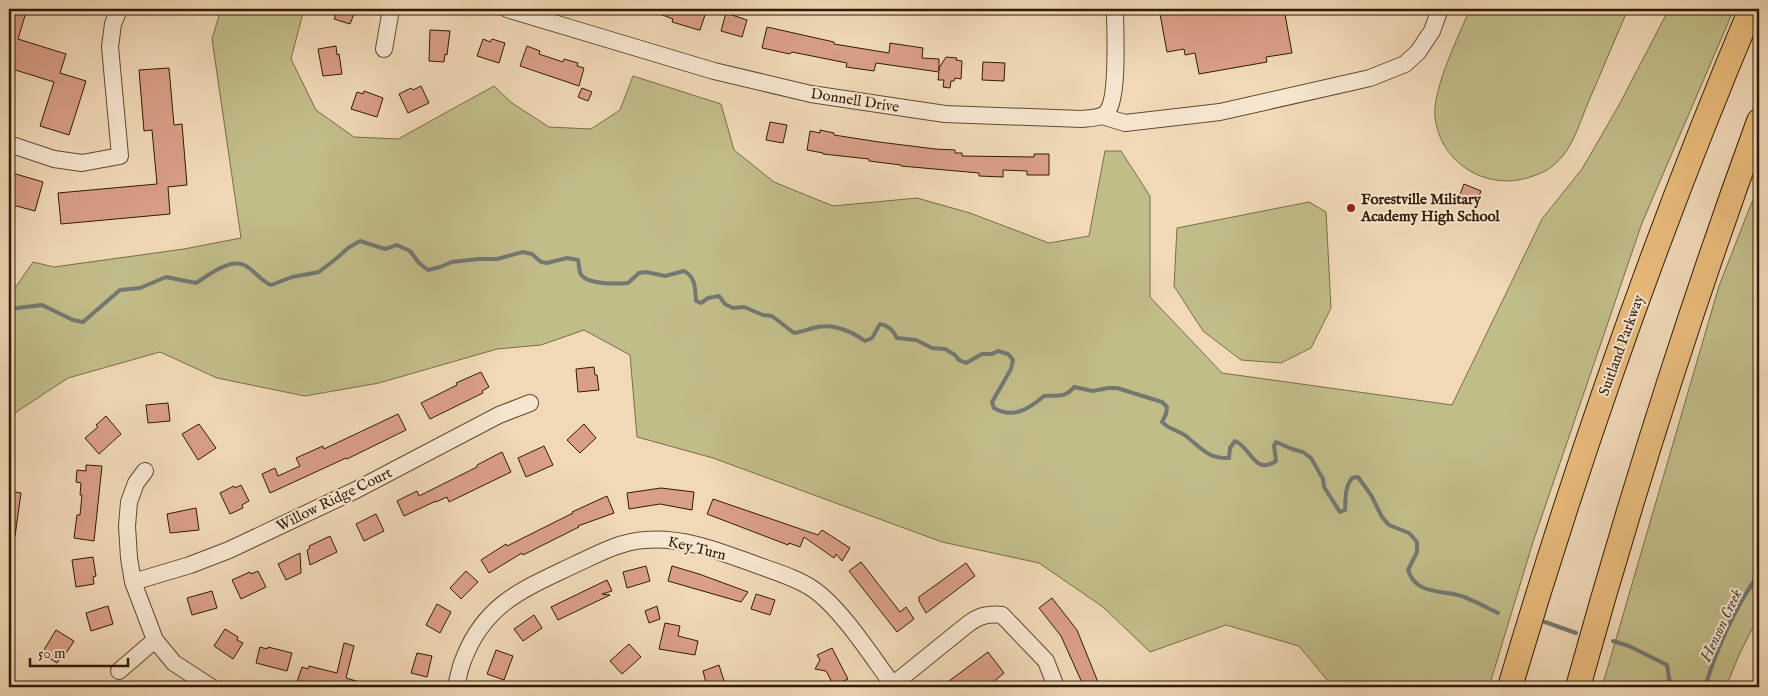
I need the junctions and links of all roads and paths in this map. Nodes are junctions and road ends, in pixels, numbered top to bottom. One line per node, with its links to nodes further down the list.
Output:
1 (119, 9): 10 (street)
2 (391, 9): 7 (street)
3 (507, 9): 8 (street, Donnell Drive)
4 (1115, 9): 8 (street)
5 (1440, 9): 8 (street)
6 (1751, 9): 20 (highway, Suitland Parkway)
7 (384, 49)
8 (1102, 116)
9 (1759, 121): 21 (highway)
10 (9, 144)
11 (530, 403): 13 (street, Willow Ridge Court)
12 (145, 471): 13 (street)
13 (132, 582): 14 (street)
14 (155, 640): 15 (street); 17 (street)
15 (119, 671)
16 (892, 686): 18 (street, Key Turn); 19 (street)
17 (211, 687)
18 (456, 687)
19 (1056, 687)
20 (1510, 687)
21 (1578, 687)

